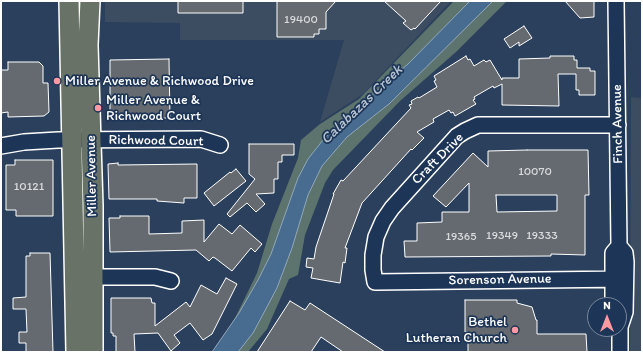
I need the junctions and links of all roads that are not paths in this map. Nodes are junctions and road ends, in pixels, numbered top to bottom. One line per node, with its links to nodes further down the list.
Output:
1 (69, 1): 5 (main road, Miller Avenue)
2 (90, 1): 6 (main road, Miller Avenue)
3 (616, 1): 4 (street, Finch Avenue)
4 (618, 124): 11 (street, Finch Avenue); 13 (street, Craft Drive)
5 (71, 140): 6 (street, Richwood Court); 7 (street, Richwood Court); 10 (main road, Miller Avenue)
6 (91, 140): 8 (street, Richwood Court); 9 (main road, Miller Avenue)
7 (1, 146)
8 (220, 146)
9 (94, 276): 10 (street); 12 (street); 18 (main road, Miller Avenue)
10 (74, 277): 17 (main road, Miller Avenue)
11 (619, 279): 13 (street, Sorenson Avenue); 14 (street, Finch Avenue); 15 (street, Finch Avenue)
12 (171, 281)
13 (375, 282)
14 (615, 297)
15 (622, 297)
16 (619, 337): 19 (street, Finch Avenue)
17 (76, 352)
18 (93, 352)
19 (620, 352)

